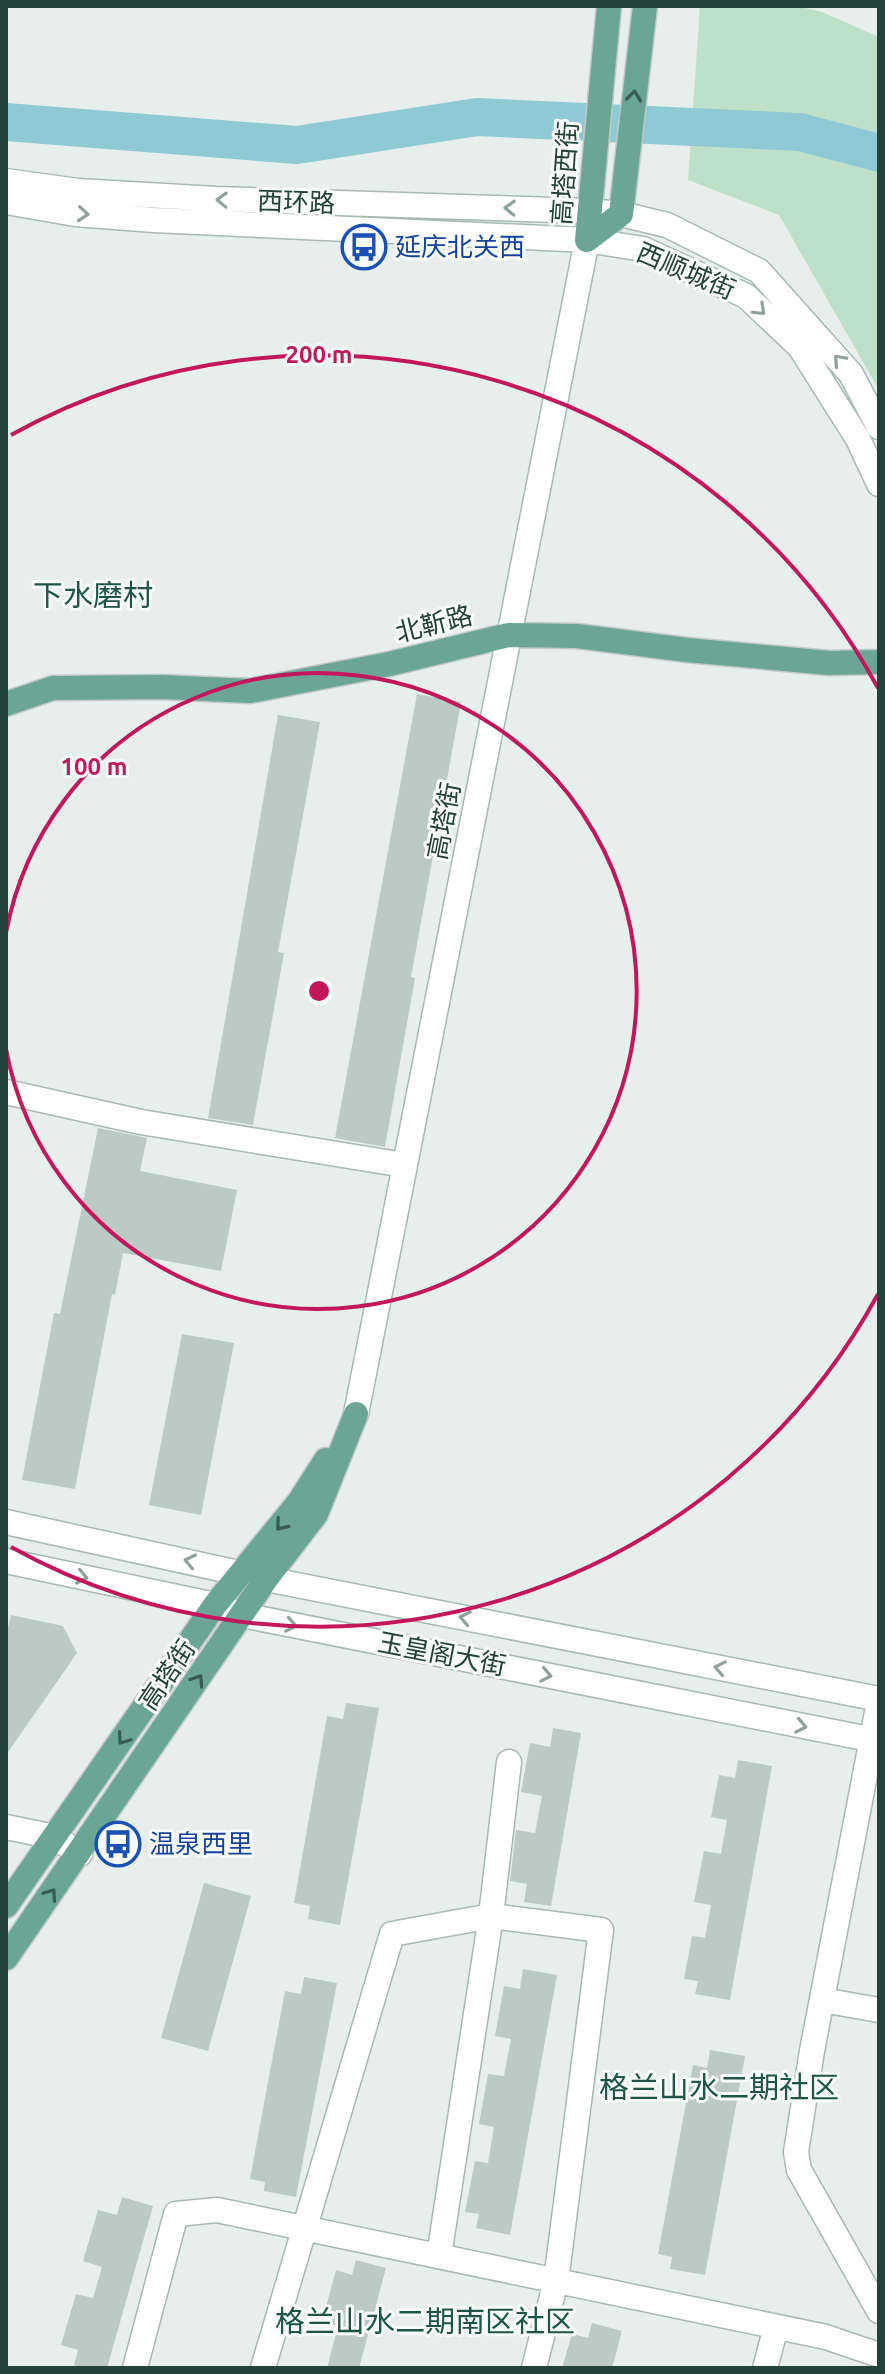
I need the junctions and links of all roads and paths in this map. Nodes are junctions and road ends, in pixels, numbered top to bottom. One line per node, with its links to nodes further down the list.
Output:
1 (608, 10): 5 (main road, 高塔西街)
2 (644, 10): 6 (main road, one-way to 2)
3 (6, 181): 5 (street, 西环路, one-way to 3)
4 (6, 202): 7 (street, 西环路, one-way to 7)
5 (588, 211): 6 (street, 西环路); 7 (main road, 高塔西街)
6 (621, 214): 7 (main road, 高塔西街); 8 (street, one-way to 6)
7 (587, 240): 9 (street, 西顺城街, one-way to 9); 10 (street, 高塔街)
8 (879, 427)
9 (879, 484)
10 (509, 635): 11 (main road, 北靳路); 12 (main road, 北靳路); 14 (street, 高塔街)
11 (879, 662)
12 (6, 704)
13 (6, 1092): 14 (street)
14 (404, 1165): 15 (street, 高塔街)
15 (356, 1414): 18 (main road, 高塔街, one-way to 18); 19 (main road, 高塔街)
16 (6, 1522): 18 (street, 玉皇阁大街, one-way to 16)
17 (6, 1561): 20 (street, 玉皇阁大街, one-way to 20)
18 (241, 1572): 19 (street, 玉皇阁大街); 20 (main road, 高塔街)
19 (266, 1579): 21 (main road, 高塔街); 22 (street, 玉皇阁大街, one-way to 19)
20 (215, 1605): 21 (street, 玉皇阁大街); 26 (main road, 高塔街, one-way to 26)
21 (242, 1615): 23 (street, 玉皇阁大街, one-way to 23); 27 (main road, 高塔街, one-way to 21)
22 (879, 1701): 23 (street)
23 (876, 1741): 31 (street)
24 (509, 1762): 29 (street)
25 (6, 1827): 26 (street)
26 (55, 1837): 27 (street); 28 (main road, 高塔街)
27 (80, 1854): 30 (main road, 高塔街, one-way to 27)
28 (6, 1906)
29 (491, 1916): 33 (street); 34 (street); 35 (street)
30 (6, 1958)
31 (822, 2000): 32 (street); 36 (street)
32 (879, 2010)
33 (304, 2228): 34 (street); 39 (street); 40 (street)
34 (439, 2256): 35 (street)
35 (556, 2281): 37 (street); 41 (street)
36 (879, 2311)
37 (776, 2327): 38 (street); 42 (street)
38 (879, 2355)
39 (135, 2368)
40 (263, 2368)
41 (534, 2368)
42 (765, 2368)

